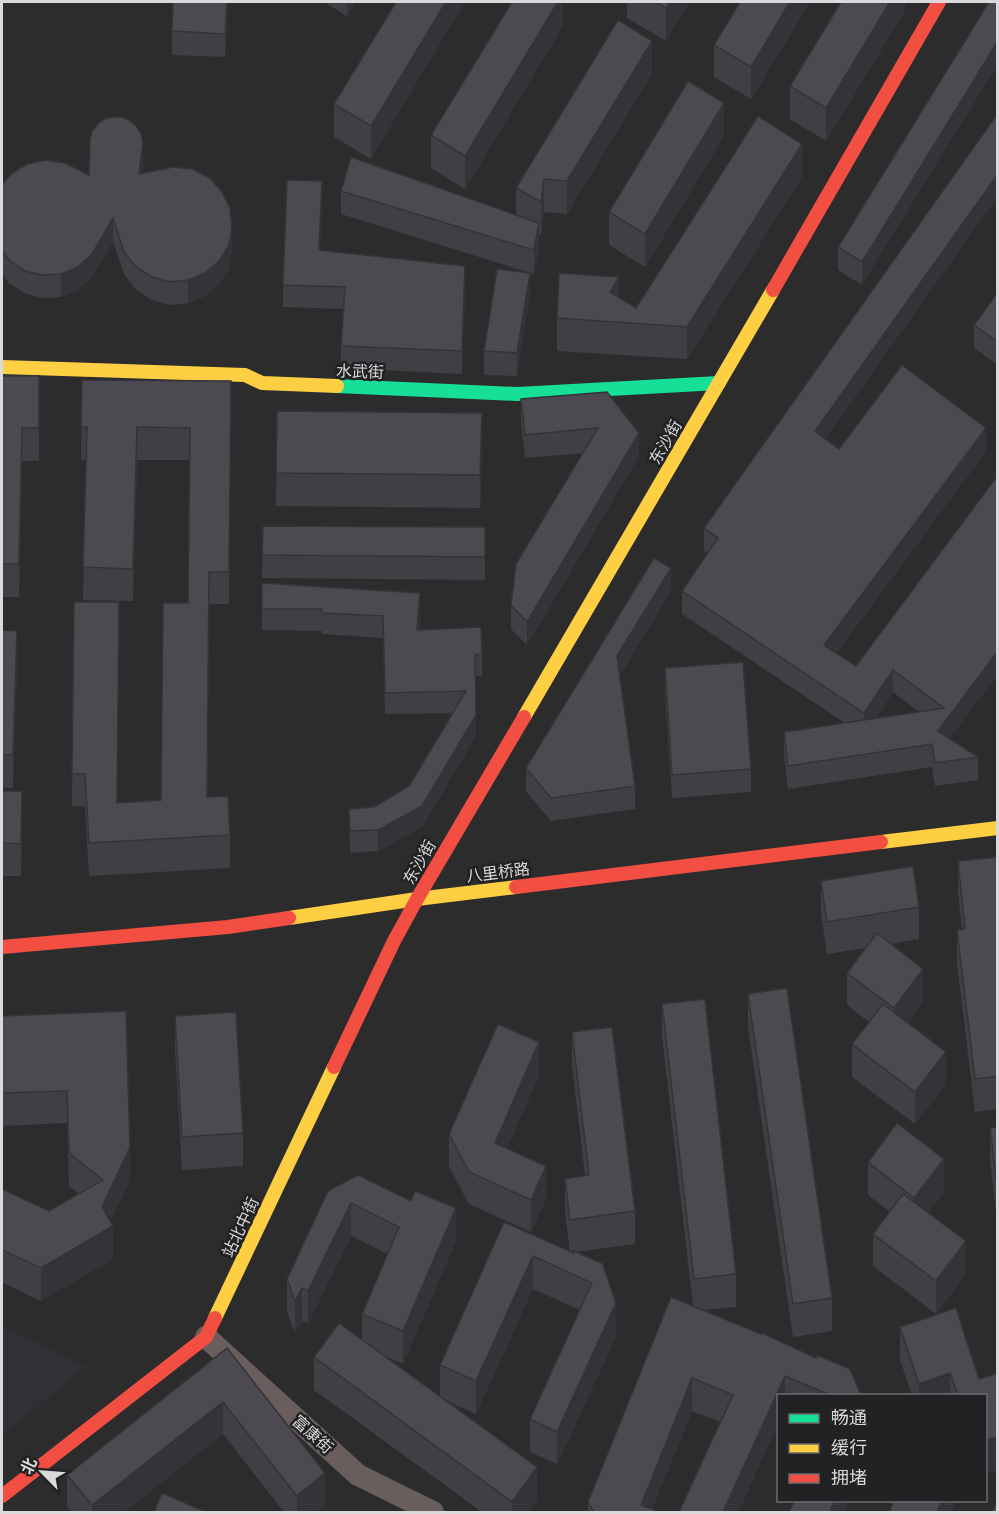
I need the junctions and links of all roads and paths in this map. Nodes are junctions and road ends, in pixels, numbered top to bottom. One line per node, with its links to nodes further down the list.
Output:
1 (939, 2): 3 (street, 东沙街)
2 (2, 367): 3 (street, 水武街)
3 (719, 383): 5 (street, 东沙街)
4 (998, 828): 5 (street, 八里桥路)
5 (417, 899): 6 (street, 八里桥路); 7 (street, 站北中街)
6 (2, 947)
7 (206, 1336): 8 (street, 站北中街); 9 (street, 富康街)
8 (2, 1496)
9 (433, 1512)

